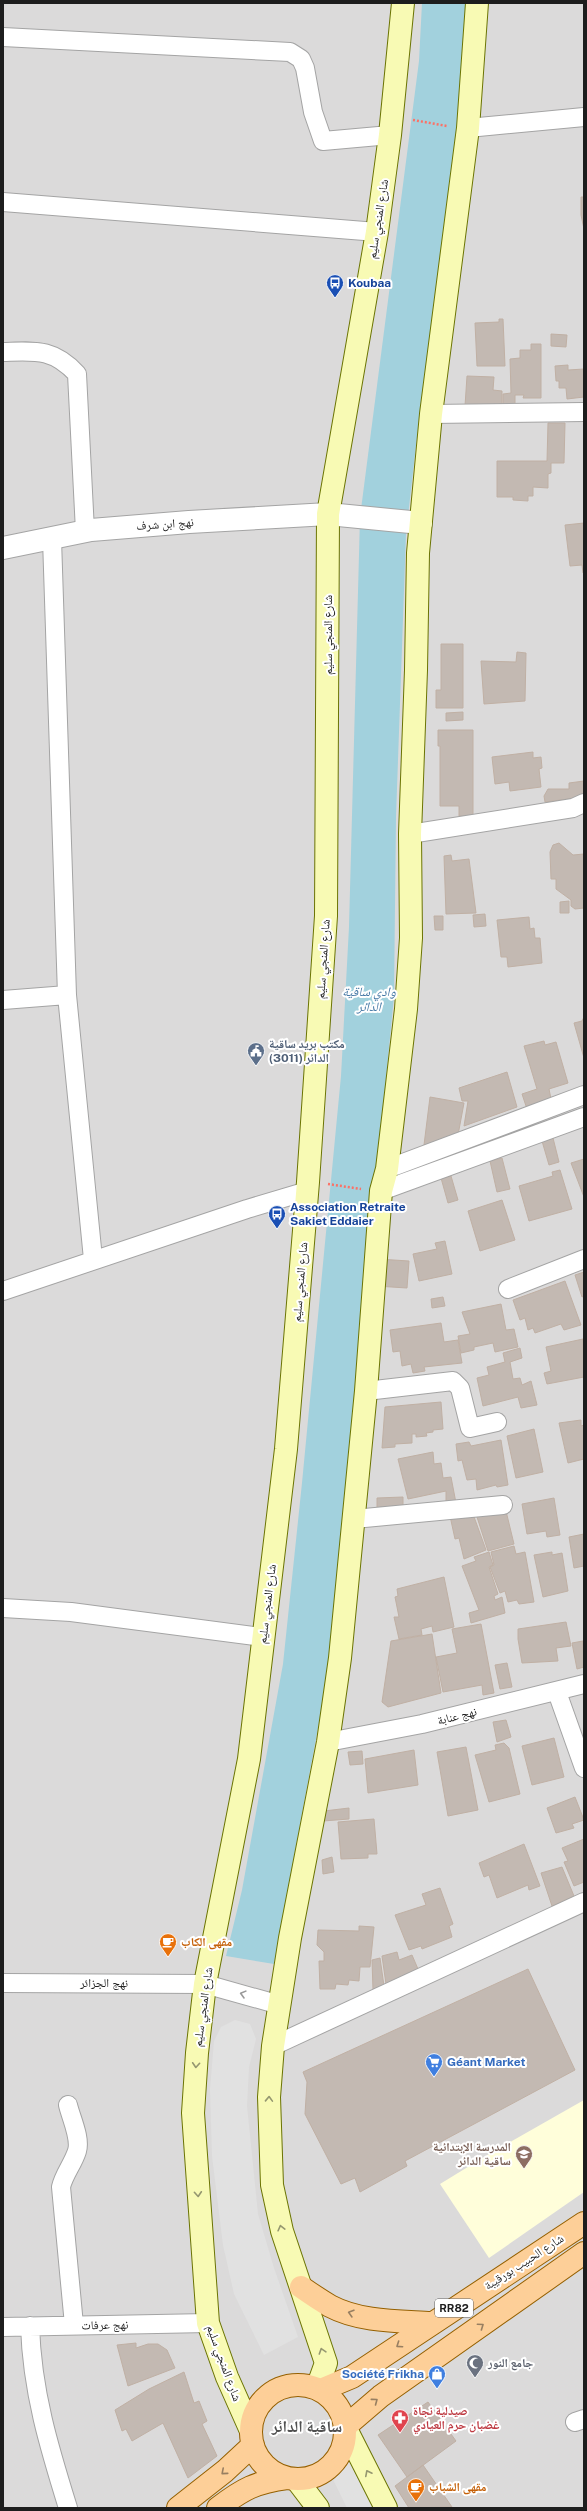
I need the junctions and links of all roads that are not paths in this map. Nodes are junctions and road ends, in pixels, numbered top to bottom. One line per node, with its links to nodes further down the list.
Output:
1 (403, 3): 6 (main road, شارع المنجي سليم)
2 (477, 3): 5 (main road)
3 (3, 37): 6 (street)
4 (584, 117): 5 (street)
5 (460, 127): 11 (main road)
6 (390, 135): 8 (main road, شارع المنجي سليم)
7 (3, 202): 8 (street)
8 (377, 232): 12 (main road, شارع المنجي سليم)
9 (3, 352): 14 (street)
10 (584, 412): 11 (street)
11 (430, 414): 13 (main road)
12 (338, 515): 13 (street, نهج ابن شرف); 14 (street, نهج ابن شرف); 25 (main road, شارع المنجي سليم)
13 (416, 522): 18 (main road)
14 (85, 531): 15 (street, نهج ابن شرف)
15 (52, 539): 16 (street, نهج ابن شرف); 19 (street)
16 (3, 548)
17 (584, 804): 18 (street)
18 (410, 834): 23 (main road)
19 (67, 994): 20 (street); 26 (street)
20 (3, 1000)
21 (584, 1095): 23 (street)
22 (584, 1117): 24 (street)
23 (387, 1170): 24 (main road)
24 (374, 1190): 30 (main road)
25 (307, 1191): 26 (street); 35 (main road, شارع المنجي سليم)
26 (93, 1259): 29 (street)
27 (584, 1259): 28 (street)
28 (508, 1289)
29 (3, 1291)
30 (366, 1391): 31 (street); 33 (main road)
31 (497, 1422)
32 (503, 1505): 33 (street)
33 (354, 1519): 38 (main road)
34 (3, 1608): 35 (street)
35 (262, 1637): 42 (main road, شارع المنجي سليم)
36 (584, 1684): 37 (street, نهج عنابة)
37 (557, 1692): 38 (street, نهج عنابة); 39 (street)
38 (328, 1742): 43 (main road)
39 (584, 1768)
40 (584, 1902): 44 (street)
41 (3, 1983): 42 (street, نهج الجزائر)
42 (205, 1984): 43 (street, نهج الجزائر, one-way to 42); 49 (main road, شارع المنجي سليم, one-way to 49)
43 (280, 2005): 44 (main road)
44 (273, 2046): 48 (main road, one-way to 44)
45 (68, 2105): 51 (street)
46 (584, 2223): 50 (main road, شارع الحبيب بورقيبة / RR82)
47 (584, 2253): 55 (main road, RR82, one-way to 47)
48 (301, 2287): 50 (main road, one-way to 48); 54 (main road, one-way to 48)
49 (208, 2323): 51 (street, نهج عرفات); 56 (main road, شارع المنجي سليم)
50 (431, 2323): 54 (main road, شارع الحبيب بورقيبة / RR82, one-way to 54)
51 (74, 2325): 53 (street, نهج عرفات)
52 (3, 2326): 53 (street, نهج عرفات)
53 (30, 2326): 58 (street)
54 (319, 2389): 55 (main road); 56 (main road)
55 (346, 2428): 57 (main road); 62 (main road, one-way to 55)
56 (252, 2438): 57 (main road); 59 (main road, one-way to 59)
57 (291, 2478): 60 (main road); 61 (main road)
58 (68, 2508)
59 (178, 2508)
60 (218, 2508)
61 (318, 2508)
62 (386, 2508)

